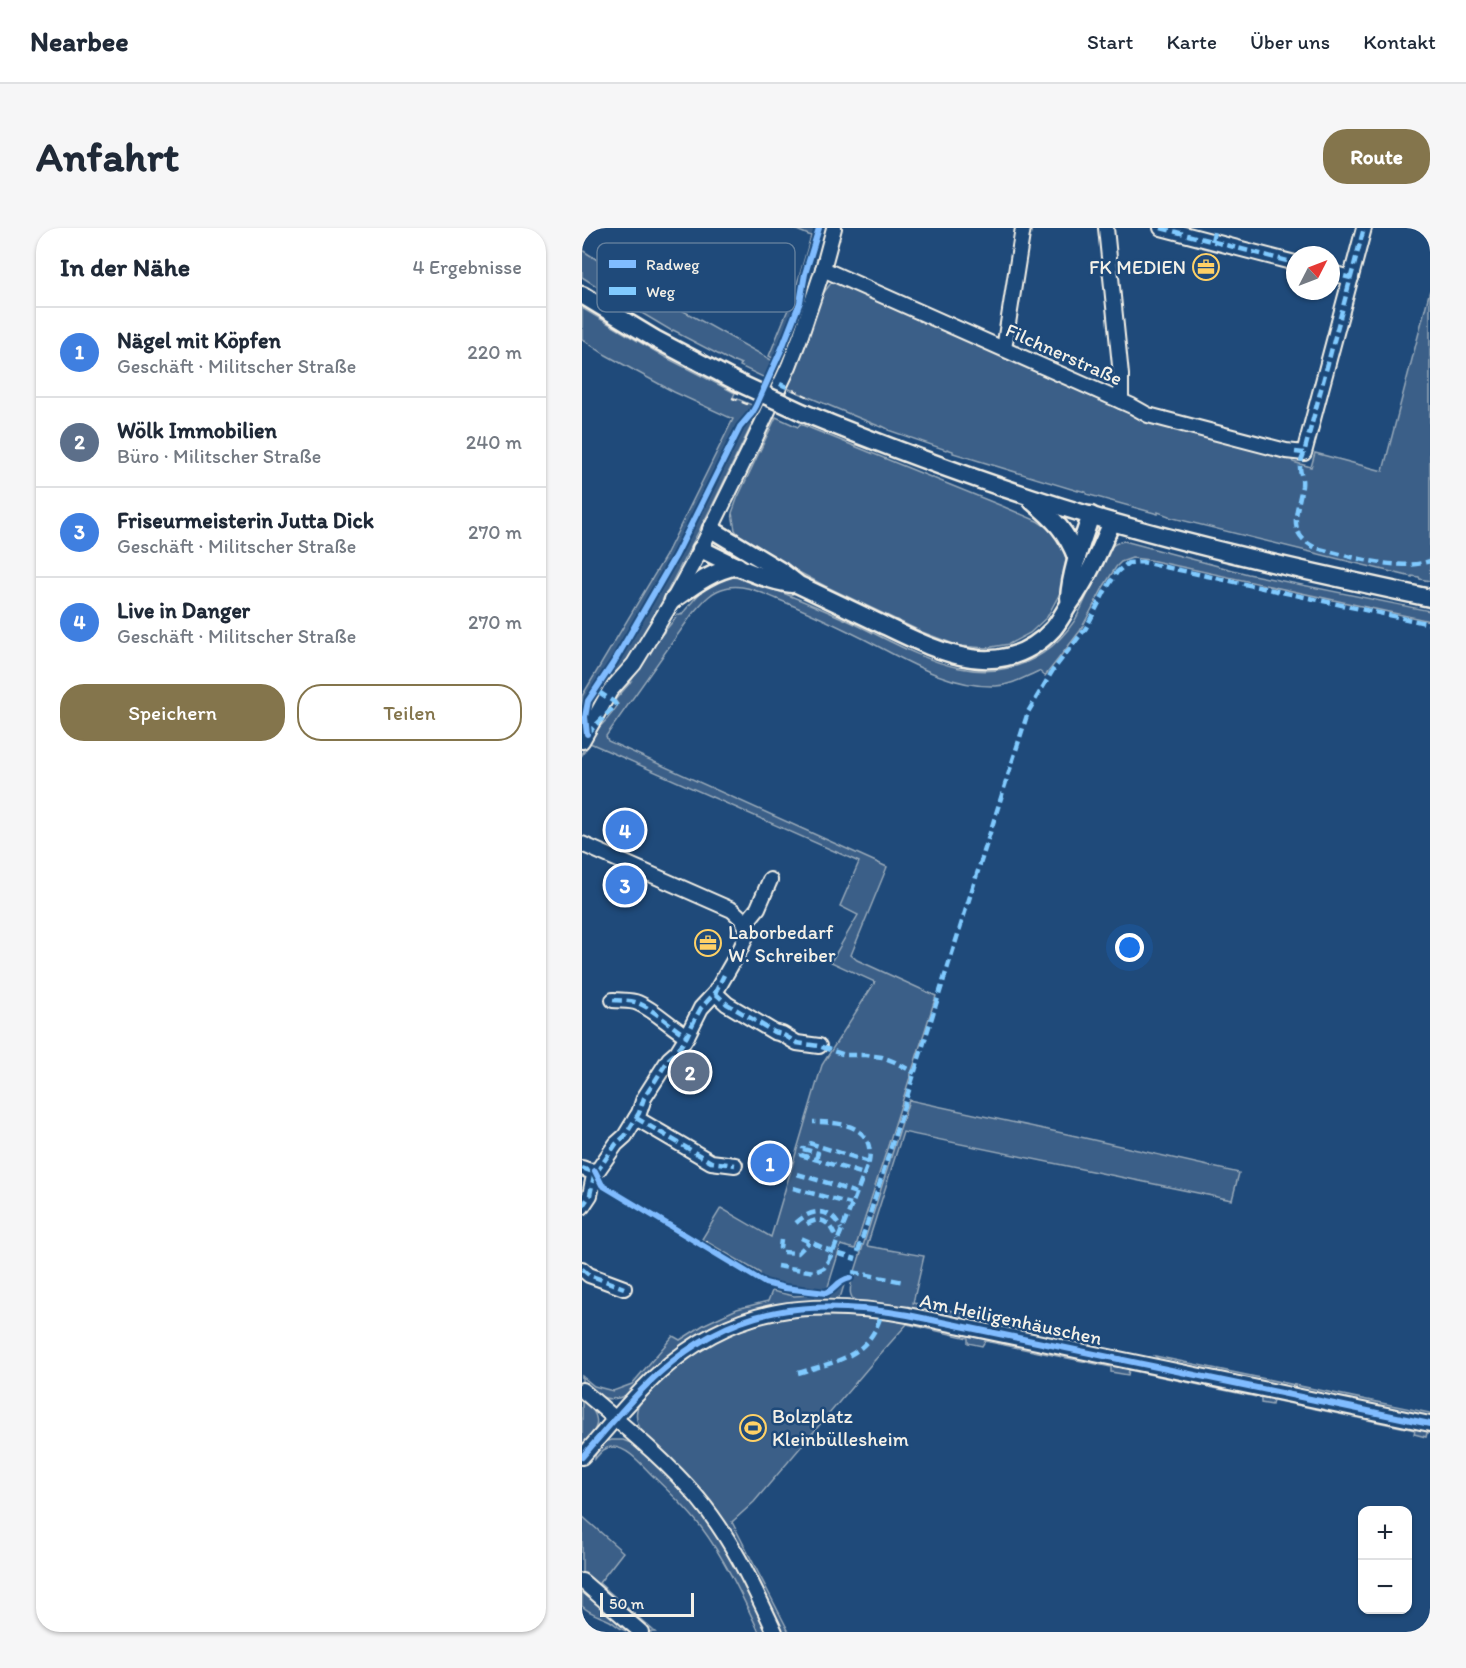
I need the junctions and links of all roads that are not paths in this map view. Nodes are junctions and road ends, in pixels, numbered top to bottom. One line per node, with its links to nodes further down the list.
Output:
1 (834, 228): 8 (street)
2 (1023, 228): 14 (street)
3 (1106, 228): 15 (street)
4 (1161, 228): 6 (street)
5 (1364, 228): 10 (street)
6 (1213, 234): 7 (street)
7 (1286, 260)
8 (823, 269): 14 (street, Filchnerstraße); 19 (street)
9 (1340, 275): 10 (street)
10 (1351, 278): 15 (street, Filchnerstraße)
11 (582, 295): 12 (main road, bridge)
12 (597, 304)
13 (611, 312): 16 (main road, bridge)
14 (1004, 349): 15 (street, Filchnerstraße)
15 (1121, 401)
16 (1024, 494): 17 (main road); 21 (main road)
17 (1091, 515): 18 (main road); 21 (main road)
18 (1112, 522): 24 (main road); 26 (main road)
19 (711, 529): 20 (street); 23 (main road)
20 (701, 549): 22 (main road); 25 (street)
21 (1077, 559): 26 (main road)
22 (738, 567): 23 (main road); 25 (main road)
23 (799, 585): 26 (main road)
24 (1430, 598)
25 (673, 600): 27 (street)
26 (1069, 605)
27 (582, 741)
28 (582, 844): 30 (street)
29 (770, 880): 30 (street)
30 (746, 923): 31 (street)
31 (715, 993): 33 (street); 34 (street)
32 (613, 1000): 33 (street)
33 (687, 1036): 35 (street)
34 (819, 1046)
35 (636, 1118): 36 (street); 37 (street)
36 (735, 1165)
37 (592, 1169): 38 (street)
38 (582, 1207)
39 (582, 1269): 40 (street)
40 (624, 1287)
41 (582, 1390): 42 (street)
42 (616, 1419): 43 (street, Am Heiligenhäuschen); 44 (street, Am Heiligenhäuschen); 47 (street)
43 (1430, 1424)
44 (582, 1457)
45 (582, 1581): 46 (street)
46 (641, 1632)
47 (776, 1632)

